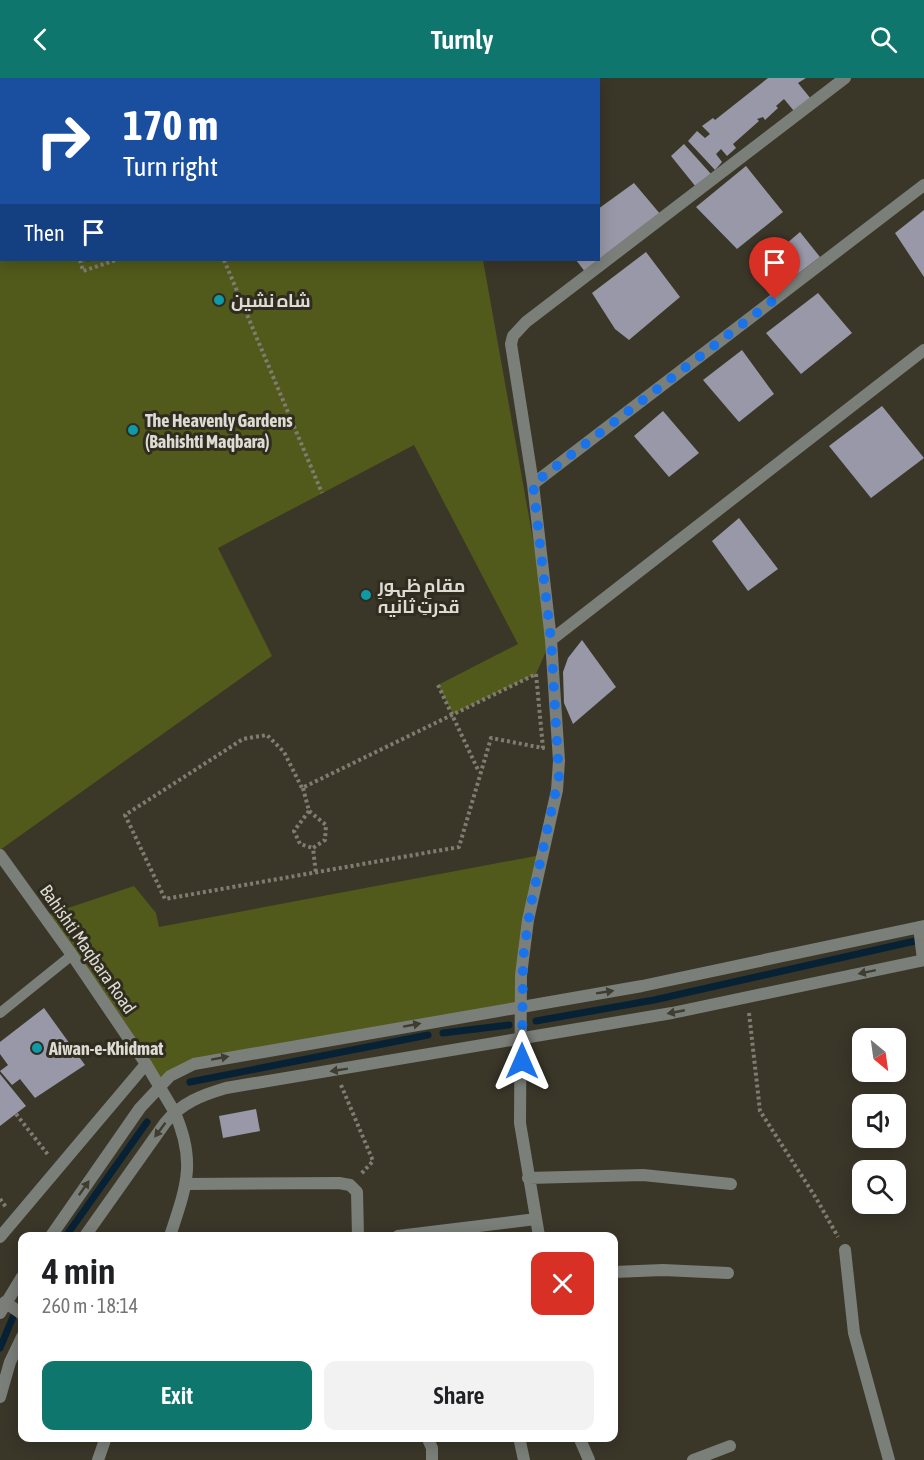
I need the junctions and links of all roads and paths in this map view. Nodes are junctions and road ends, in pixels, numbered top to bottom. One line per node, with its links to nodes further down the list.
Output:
1 (845, 78): 7 (street)
2 (924, 185): 7 (street)
3 (80, 261): 4 (path)
4 (113, 261)
5 (224, 261): 8 (path)
6 (924, 350): 9 (street)
7 (533, 484): 9 (street)
8 (322, 493)
9 (551, 640): 24 (street)
10 (438, 685): 11 (path)
11 (453, 714): 12 (path); 12 (path); 13 (path)
12 (480, 772): 17 (path)
13 (302, 788): 14 (path); 17 (path)
14 (309, 811): 15 (path); 15 (path)
15 (313, 849): 17 (path)
16 (0, 855): 21 (street, Bahishti Maqbara Road)
17 (316, 874)
18 (921, 927): 22 (street); 24 (street, one-way to 18)
19 (924, 940): 20 (path, bridge)
20 (917, 941)
21 (72, 955): 25 (lane); 27 (street, Bahishti Maqbara Road)
22 (923, 960): 23 (street, one-way to 23)
23 (748, 997): 26 (street, one-way to 26); 45 (path)
24 (521, 1006): 26 (street); 29 (street, one-way to 24)
25 (0, 1013)
26 (522, 1040): 28 (street, one-way to 28); 34 (street)
27 (146, 1064): 29 (street, Bahishti Maqbara Road); 32 (street)
28 (335, 1070): 30 (street); 36 (path)
29 (160, 1086): 30 (street, Bahishti Maqbara Road); 38 (street, one-way to 29)
30 (174, 1111): 33 (street, Bahishti Maqbara Road); 39 (street, one-way to 39)
31 (16, 1114): 32 (path)
32 (58, 1169): 44 (street)
33 (188, 1178): 36 (street); 40 (street)
34 (528, 1179): 35 (street); 37 (street)
35 (731, 1184)
36 (350, 1185): 41 (street)
37 (536, 1219): 42 (street); 43 (street)
38 (54, 1232)
39 (88, 1232)
40 (172, 1232)
41 (358, 1232)
42 (430, 1232)
43 (538, 1232)
44 (0, 1237)
45 (845, 1250): 63 (street)
46 (618, 1272): 47 (street)
47 (728, 1273)
48 (18, 1284): 49 (street)
49 (3, 1308): 50 (street)
50 (18, 1313)
51 (18, 1345): 52 (street)
52 (0, 1397)
53 (104, 1442): 58 (street)
54 (429, 1442): 59 (street)
55 (520, 1442): 60 (street)
56 (581, 1442): 61 (street)
57 (730, 1446): 62 (street)
58 (98, 1460)
59 (432, 1460)
60 (524, 1460)
61 (589, 1460)
62 (693, 1460)
63 (889, 1460)

